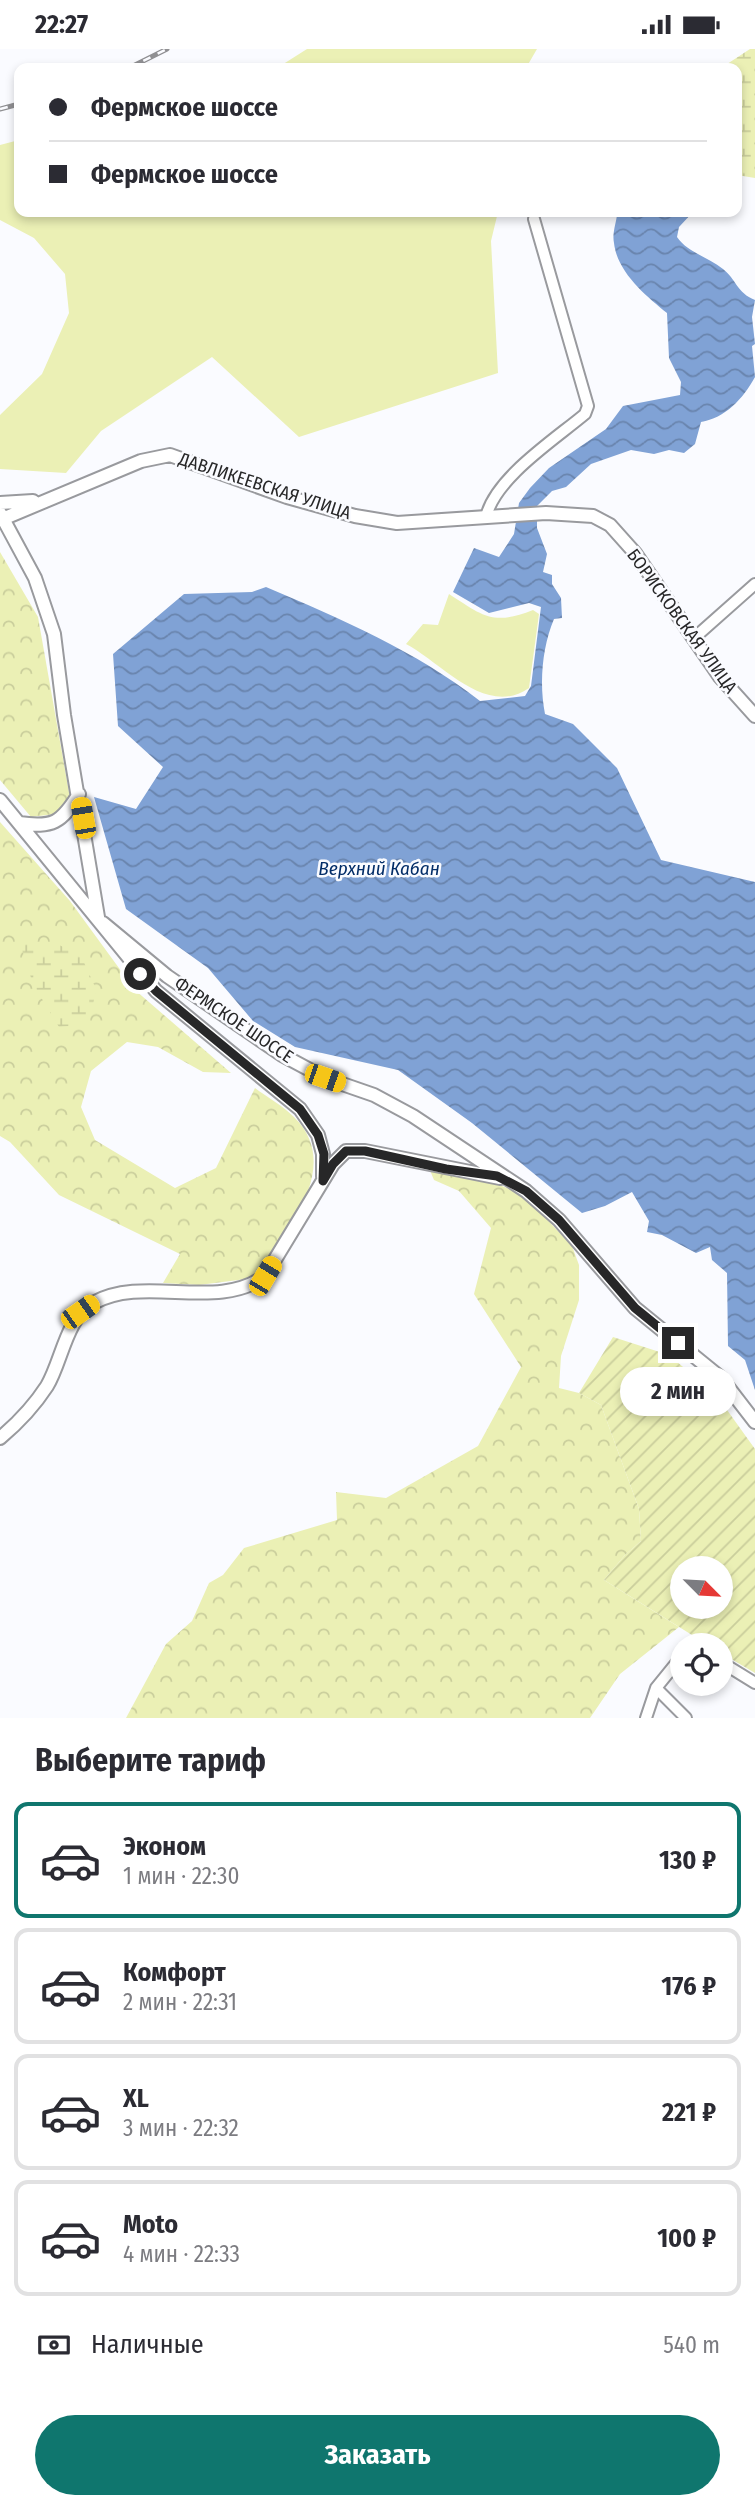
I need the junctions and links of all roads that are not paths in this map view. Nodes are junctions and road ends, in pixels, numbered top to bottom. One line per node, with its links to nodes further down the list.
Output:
1 (534, 219): 5 (street)
2 (50, 497): 3 (street); 4 (street, ФЕРМСКОЕ ШОССЕ); 5 (street, ДАВЛИКЕЕВСКАЯ УЛИЦА)
3 (0, 503)
4 (1, 517): 10 (street, ФЕРМСКОЕ ШОССЕ)
5 (486, 517): 6 (street, ДАВЛИКЕЕВСКАЯ УЛИЦА)
6 (610, 525): 8 (street, БОРИСКОВСКАЯ УЛИЦА)
7 (755, 584): 8 (street)
8 (693, 639): 9 (street, БОРИСКОВСКАЯ УЛИЦА)
9 (755, 716)
10 (79, 794): 12 (street); 13 (street, ФЕРМСКОЕ ШОССЕ)
11 (0, 800): 12 (street, ФЕРМСКОЕ ШОССЕ)
12 (19, 823): 13 (street, ФЕРМСКОЕ ШОССЕ)
13 (101, 920): 14 (street, ФЕРМСКОЕ ШОССЕ); 15 (street, ФЕРМСКОЕ ШОССЕ)
14 (323, 1181): 15 (street); 17 (street)
15 (526, 1191): 16 (street, ФЕРМСКОЕ ШОССЕ)
16 (755, 1422)
17 (0, 1438)
18 (733, 1669): 20 (street)
19 (670, 1670): 21 (street)
20 (755, 1683)
21 (656, 1688): 22 (street); 23 (street)
22 (646, 1718)
23 (686, 1718)

